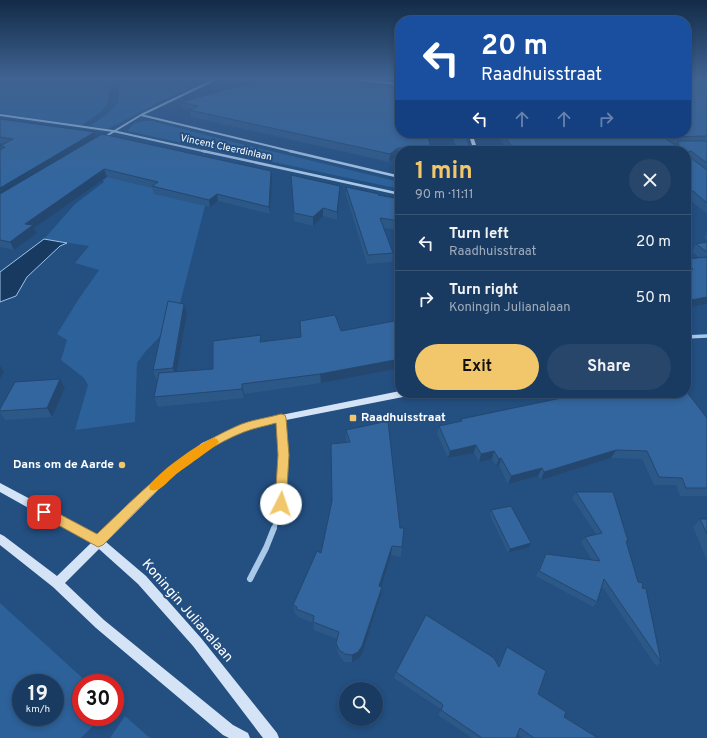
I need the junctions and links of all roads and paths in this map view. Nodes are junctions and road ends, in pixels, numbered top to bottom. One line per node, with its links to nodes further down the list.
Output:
1 (144, 113): 2 (street)
2 (141, 115): 4 (street); 6 (street, Vincent Cleerdinlaan)
3 (0, 116): 4 (street, Vincent Cleerdinlaan)
4 (113, 131): 5 (street); 7 (street, Vincent Cleerdinlaan)
5 (100, 140)
6 (395, 177)
7 (395, 193)
8 (707, 336): 9 (street)
9 (691, 337)
10 (395, 396): 11 (main road)
11 (281, 418): 14 (main road); 15 (street)
12 (0, 487): 14 (main road, Koningin Julianalaan)
13 (0, 538): 16 (main road)
14 (98, 541): 16 (main road); 18 (main road, Koningin Julianalaan)
15 (250, 579)
16 (57, 583): 17 (main road)
17 (243, 738)
18 (272, 738)

